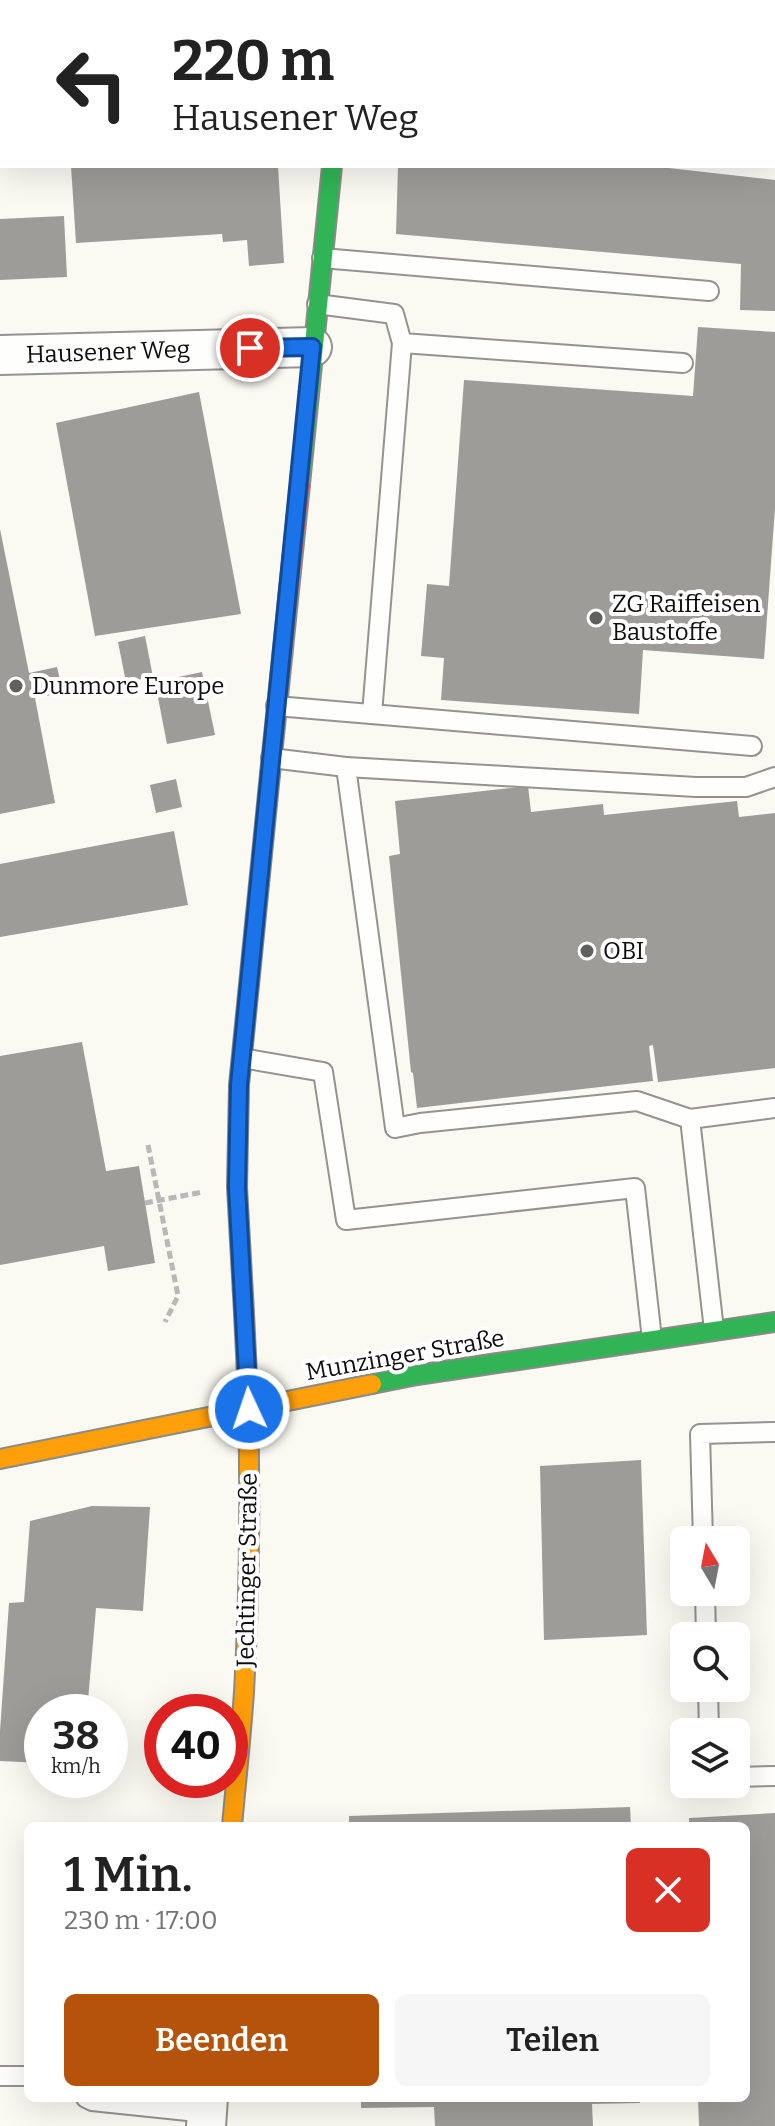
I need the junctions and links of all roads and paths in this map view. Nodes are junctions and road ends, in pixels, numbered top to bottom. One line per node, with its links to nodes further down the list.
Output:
1 (332, 168): 2 (street, Jechtinger Straße)
2 (322, 258): 3 (lane); 4 (street, Jechtinger Straße)
3 (709, 291)
4 (317, 304): 5 (lane); 6 (street, Jechtinger Straße)
5 (402, 343): 8 (lane); 10 (lane)
6 (312, 347): 7 (street, Hausener Weg); 9 (street, Jechtinger Straße)
7 (0, 355)
8 (683, 363)
9 (276, 706): 10 (lane); 12 (street, Jechtinger Straße)
10 (372, 714): 11 (lane)
11 (752, 746)
12 (271, 758): 13 (lane); 15 (street, Jechtinger Straße)
13 (346, 767): 14 (lane); 17 (lane)
14 (775, 777)
15 (242, 1058): 19 (street, Jechtinger Straße); 25 (lane)
16 (775, 1108): 17 (lane)
17 (690, 1119): 24 (lane)
18 (148, 1145): 20 (path)
19 (237, 1187): 20 (path); 26 (street, Jechtinger Straße)
20 (159, 1200): 21 (path); 22 (path)
21 (145, 1203)
22 (165, 1322)
23 (775, 1322): 24 (street, Munzinger Straße)
24 (714, 1330): 25 (street, Munzinger Straße)
25 (652, 1339): 26 (street, Munzinger Straße)
26 (249, 1409): 28 (street, Munzinger Straße); 32 (street, Jechtinger Straße)
27 (775, 1432): 29 (lane)
28 (0, 1459)
29 (703, 1526)
30 (775, 1776): 31 (lane)
31 (750, 1777)
32 (232, 1822)
33 (0, 2076): 34 (lane)
34 (24, 2076)
35 (102, 2102): 36 (lane)
36 (207, 2112)

